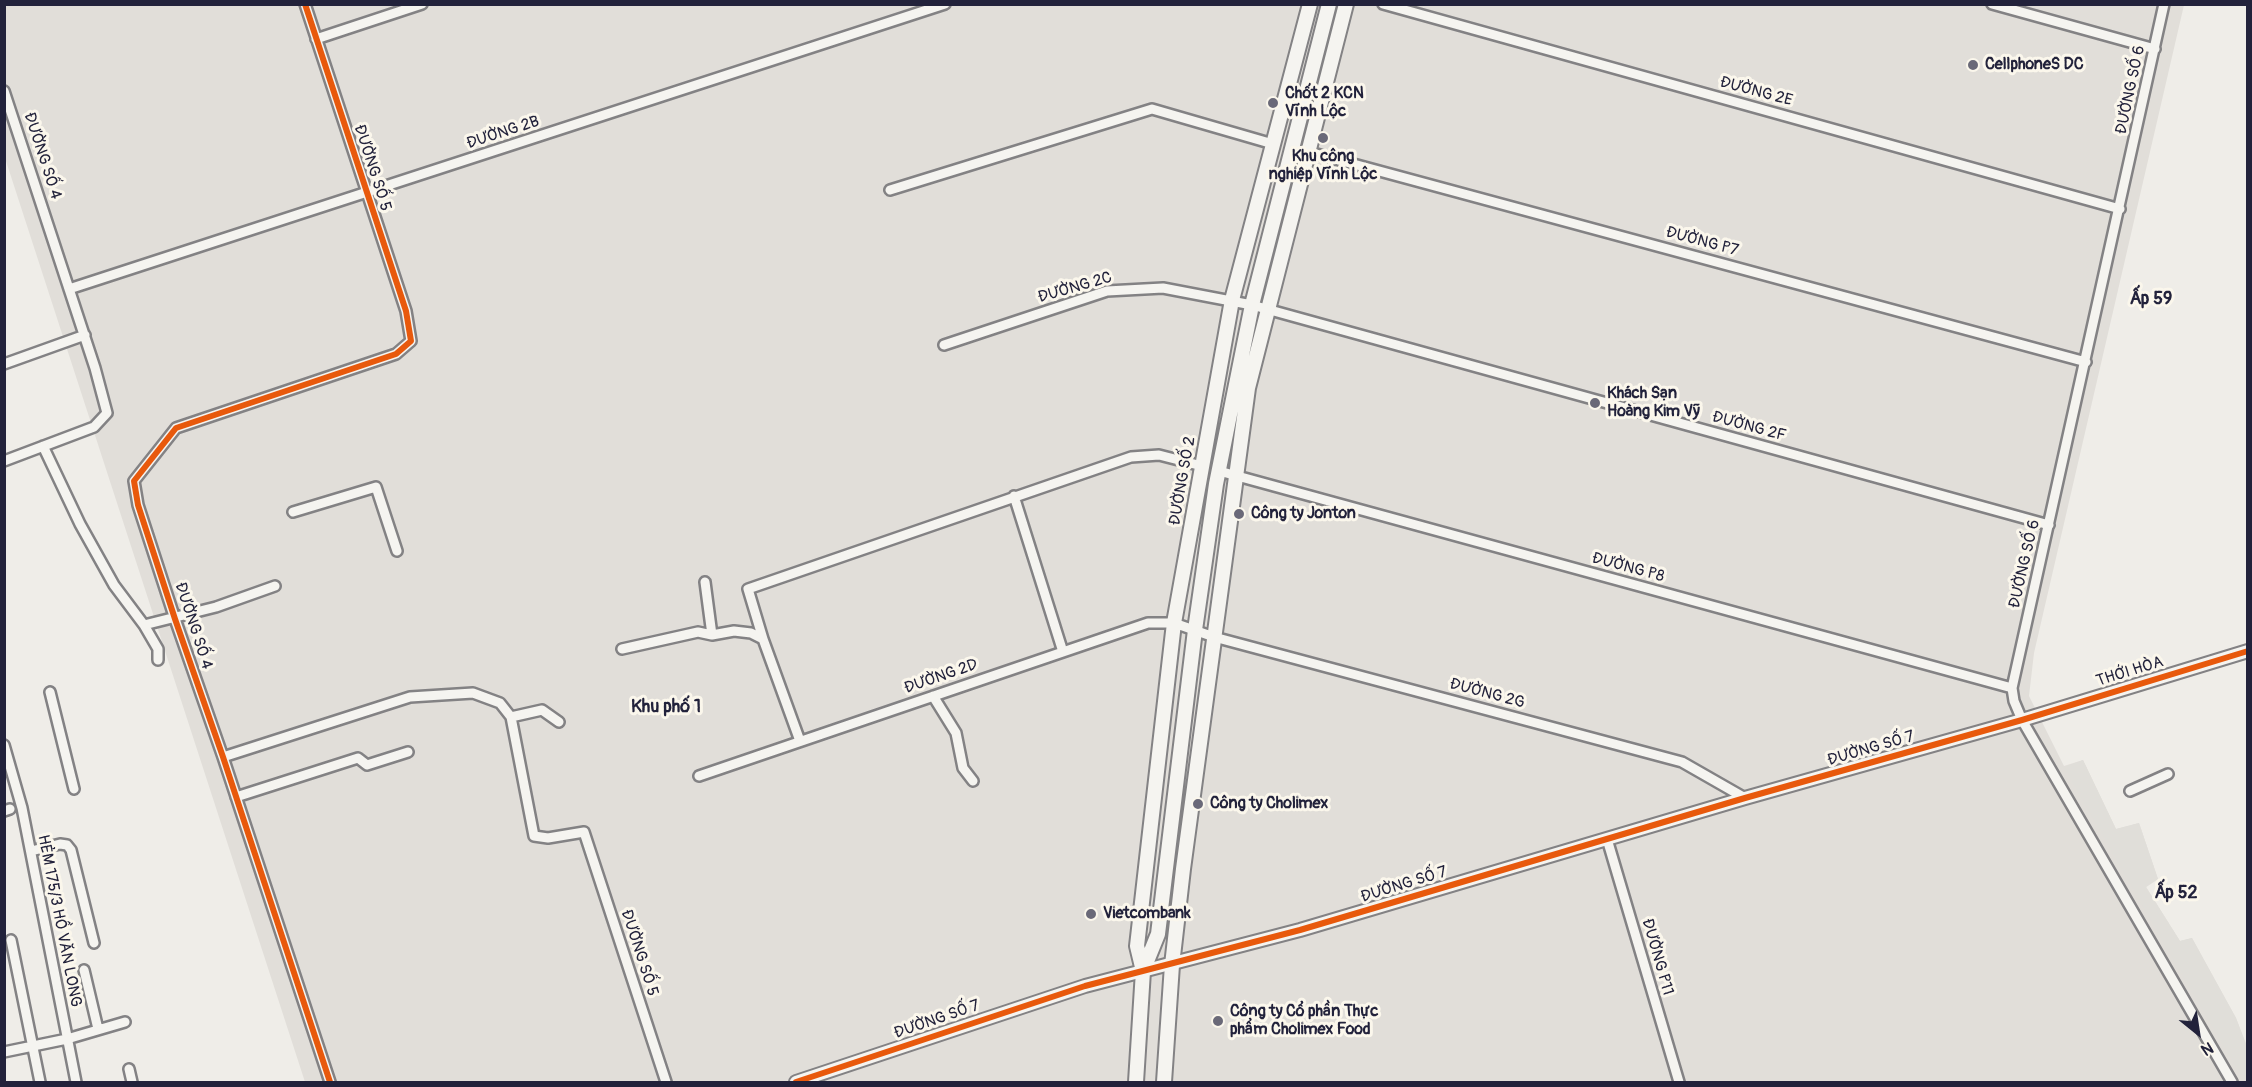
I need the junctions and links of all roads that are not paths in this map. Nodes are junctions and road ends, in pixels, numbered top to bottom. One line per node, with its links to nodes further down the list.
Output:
1 (304, 4): 10 (street, ĐƯỜNG SỐ 5)
2 (422, 4): 10 (street)
3 (945, 4): 16 (street, ĐƯỜNG 2B)
4 (1310, 4): 13 (main road, ĐƯỜNG SỐ 2)
5 (1329, 4): 20 (main road, ĐƯỜNG SỐ 2)
6 (1346, 4): 14 (main road)
7 (1383, 4): 17 (street, ĐƯỜNG 2E)
8 (1992, 4): 11 (street)
9 (2164, 4): 11 (street, ĐƯỜNG SỐ 6)
10 (316, 39): 16 (street, ĐƯỜNG SỐ 5)
11 (2155, 49): 17 (street, ĐƯỜNG SỐ 6)
12 (4, 91): 18 (street, ĐƯỜNG SỐ 4)
13 (1273, 144): 15 (street); 19 (main road, ĐƯỜNG SỐ 2)
14 (1310, 152): 21 (main road); 25 (street, ĐƯỜNG P7)
15 (890, 190)
16 (366, 193): 18 (street, ĐƯỜNG 2B); 23 (street, ĐƯỜNG SỐ 5)
17 (2120, 209): 25 (street, ĐƯỜNG SỐ 6)
18 (69, 289): 22 (street, ĐƯỜNG SỐ 4)
19 (1232, 300): 20 (street, ĐƯỜNG 2C); 24 (street, ĐƯỜNG 2C); 29 (main road, ĐƯỜNG SỐ 2)
20 (1252, 305): 21 (street, ĐƯỜNG 2F); 30 (main road, ĐƯỜNG SỐ 2)
21 (1269, 310): 31 (main road); 34 (street, ĐƯỜNG 2F)
22 (85, 335): 26 (street); 27 (street, ĐƯỜNG SỐ 4)
23 (411, 341): 38 (street, ĐƯỜNG SỐ 4)
24 (944, 345)
25 (2086, 362): 34 (street, ĐƯỜNG SỐ 6)
26 (4, 364)
27 (43, 446): 28 (street); 40 (street)
28 (4, 461)
29 (1202, 466): 32 (street); 39 (main road, ĐƯỜNG SỐ 2)
30 (1219, 471): 31 (street, ĐƯỜNG P8); 41 (main road, ĐƯỜNG SỐ 2)
31 (1236, 476): 43 (main road); 49 (street, ĐƯỜNG P8)
32 (1014, 496): 44 (street); 47 (street)
33 (293, 512): 35 (street)
34 (2049, 525): 49 (street, ĐƯỜNG SỐ 6)
35 (396, 551)
36 (705, 582): 42 (street)
37 (274, 586): 38 (street)
38 (175, 619): 40 (street); 58 (street, ĐƯỜNG SỐ 4)
39 (1174, 623): 41 (street, ĐƯỜNG 2D); 47 (street, ĐƯỜNG 2D); 73 (main road, ĐƯỜNG SỐ 2)
40 (144, 625): 48 (street)
41 (1195, 630): 43 (street, ĐƯỜNG 2G); 68 (main road, ĐƯỜNG SỐ 2)
42 (712, 635): 44 (street); 45 (street)
43 (1214, 637): 65 (street, ĐƯỜNG 2G); 71 (main road)
44 (763, 639): 55 (street)
45 (622, 649)
46 (2247, 651): 53 (street, THỚI HÒA)
47 (1063, 652): 51 (street, ĐƯỜNG 2D)
48 (158, 660)
49 (2012, 688): 53 (street, ĐƯỜNG SỐ 6)
50 (50, 692): 62 (street)
51 (933, 696): 55 (street, ĐƯỜNG 2D); 61 (street)
52 (511, 717): 54 (street); 58 (street); 84 (street, ĐƯỜNG SỐ 5)
53 (2022, 720): 65 (street, ĐƯỜNG SỐ 7); 89 (street, ĐƯỜNG SỐ 6)
54 (559, 722)
55 (800, 741): 60 (street, ĐƯỜNG 2D)
56 (4, 745): 67 (street, HẺM 175/3 HỒ VĂN LONG)
57 (408, 752): 64 (street)
58 (224, 757): 64 (street, ĐƯỜNG SỐ 4)
59 (2168, 774): 63 (street)
60 (699, 776)
61 (973, 780)
62 (74, 789)
63 (2130, 791)
64 (236, 797): 83 (street, ĐƯỜNG SỐ 4)
65 (1744, 798): 66 (street, ĐƯỜNG SỐ 7)
66 (1607, 839): 71 (street, ĐƯỜNG SỐ 7); 88 (street, ĐƯỜNG P11)
67 (31, 851): 70 (street); 76 (street, HẺM 175/3 HỒ VĂN LONG)
68 (1158, 934): 71 (main road); 73 (main road, ĐƯỜNG SỐ 2)
69 (11, 940): 77 (street)
70 (94, 943)
71 (1172, 965): 73 (street, ĐƯỜNG SỐ 7); 87 (main road)
72 (84, 970): 75 (street)
73 (1143, 970): 85 (street, ĐƯỜNG SỐ 7); 86 (main road, ĐƯỜNG SỐ 2)
74 (125, 1022): 75 (street)
75 (98, 1029): 76 (street)
76 (67, 1039): 77 (street); 81 (street, HẺM 175/3 HỒ VĂN LONG)
77 (32, 1044): 78 (street); 80 (street)
78 (4, 1052)
79 (129, 1069): 82 (street)
80 (40, 1083)
81 (76, 1083)
82 (132, 1083)
83 (330, 1083)
84 (666, 1083)
85 (796, 1083)
86 (1136, 1083)
87 (1164, 1083)
88 (1679, 1083)
89 (2232, 1083)

